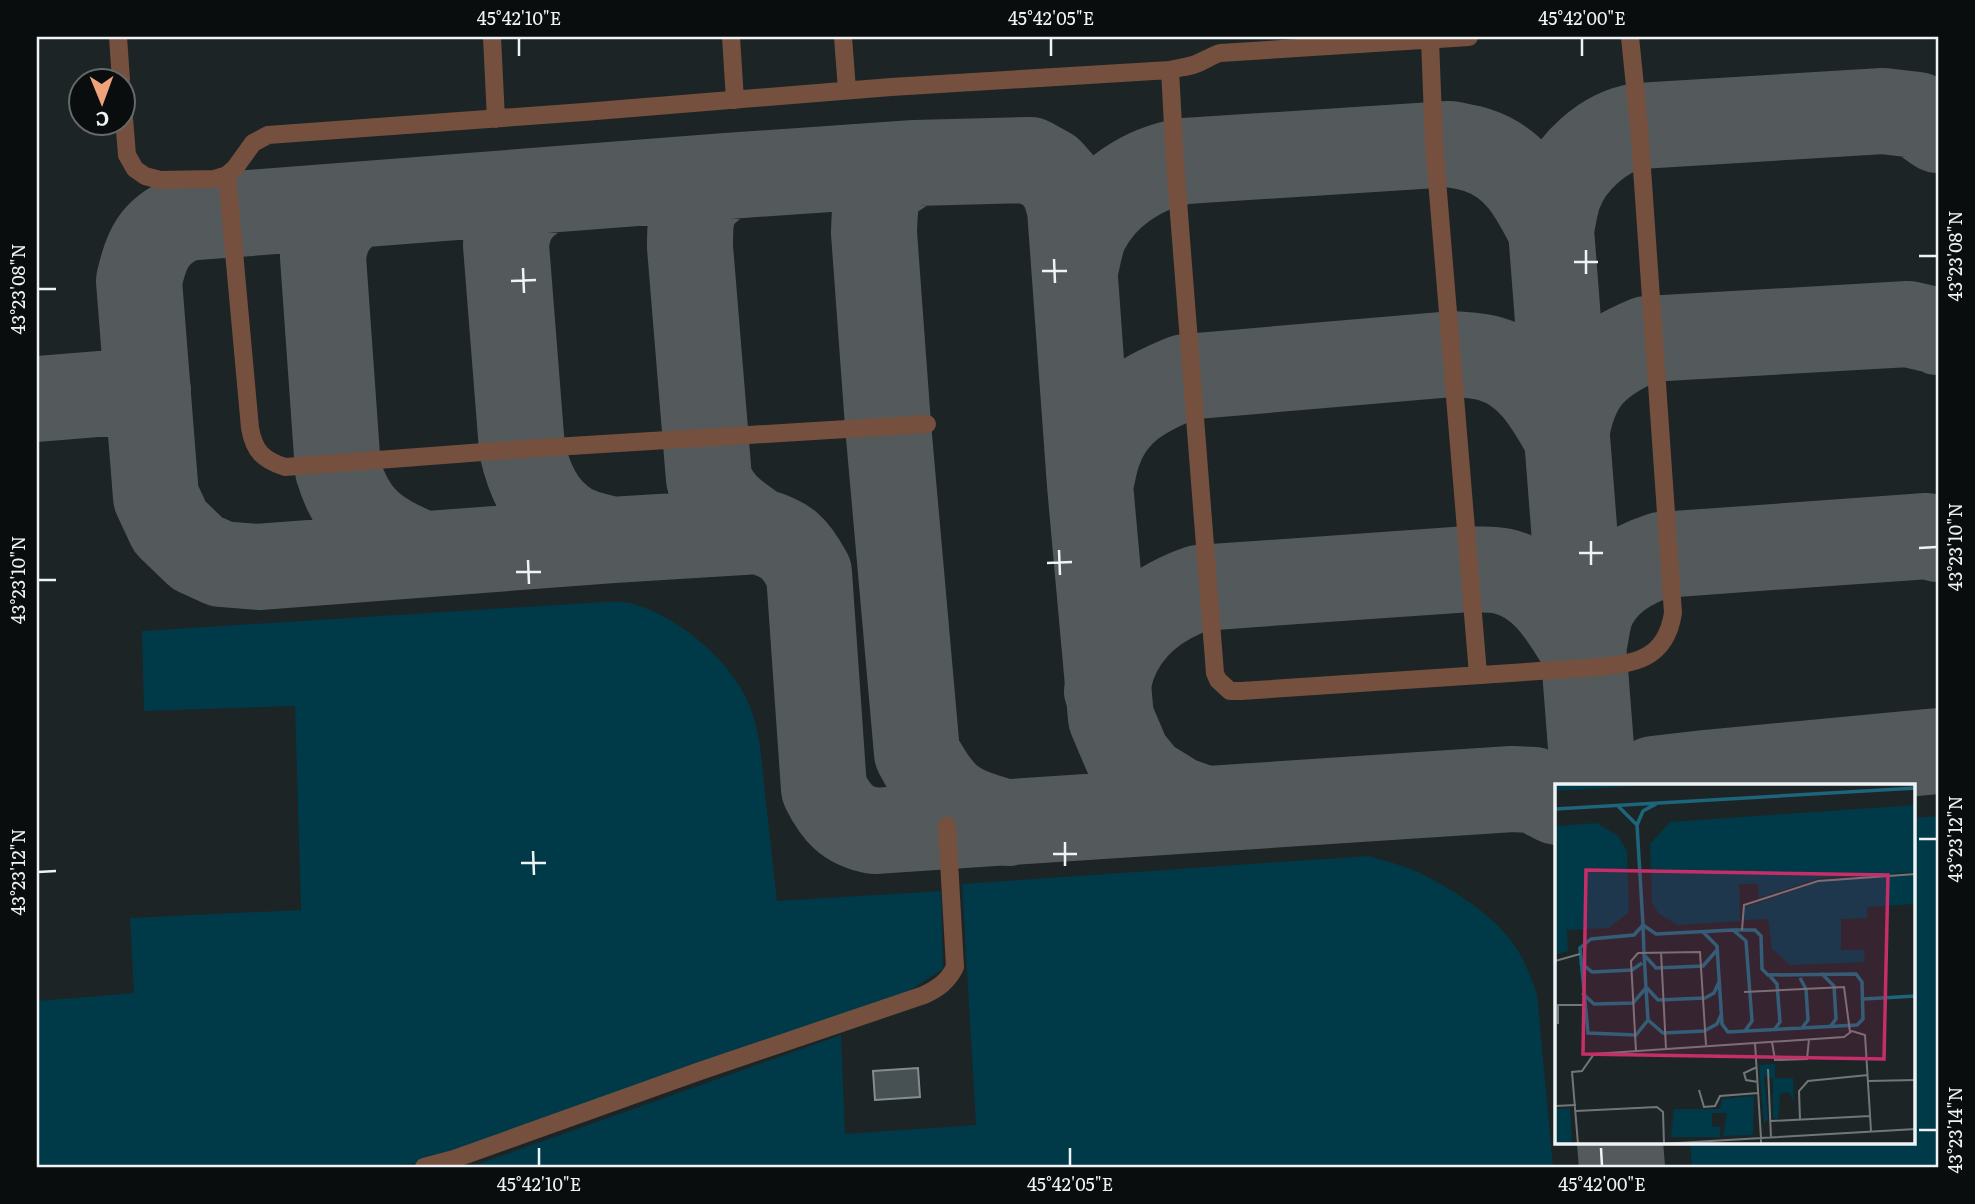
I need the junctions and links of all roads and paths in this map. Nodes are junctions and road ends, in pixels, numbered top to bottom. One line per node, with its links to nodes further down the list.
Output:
1 (118, 37): 8 (lane)
2 (492, 37): 12 (lane)
3 (731, 37): 11 (lane)
4 (843, 37): 10 (lane)
5 (1469, 37): 7 (lane)
6 (1630, 37): 16 (lane)
7 (1430, 40): 9 (lane); 16 (lane)
8 (120, 66)
9 (1170, 70): 10 (lane); 16 (lane)
10 (848, 90): 11 (lane)
11 (735, 100): 12 (lane)
12 (496, 119): 14 (lane)
13 (125, 136): 14 (lane)
14 (227, 175): 15 (lane)
15 (927, 424)
16 (1478, 674)
17 (947, 826): 18 (lane)
18 (424, 1167)

